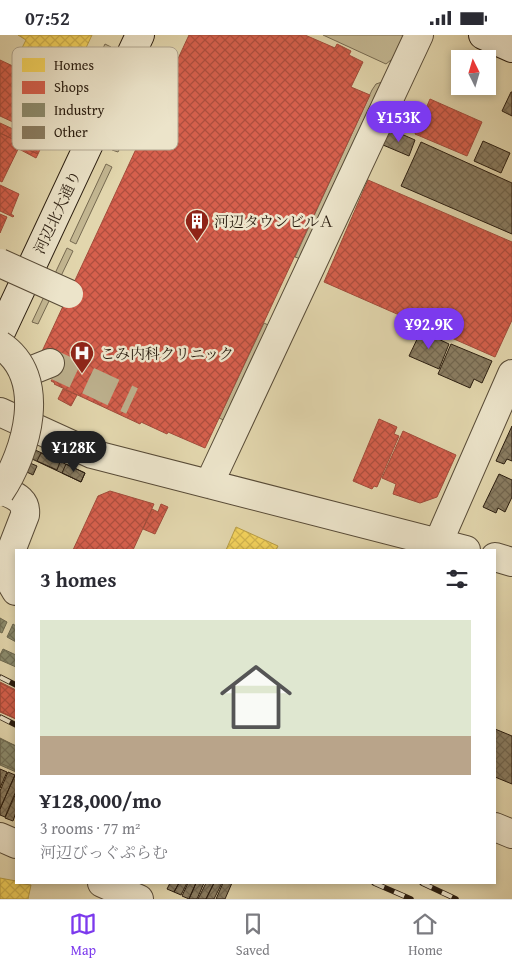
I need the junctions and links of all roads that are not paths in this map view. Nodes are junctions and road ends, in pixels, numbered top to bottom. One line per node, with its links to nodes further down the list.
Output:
1 (140, 35): 4 (street, 河辺北大通り)
2 (419, 35): 15 (street)
3 (483, 35): 5 (street)
4 (134, 47)
5 (512, 48)
6 (86, 150): 9 (street, 河辺北大通り)
7 (0, 263): 8 (street, bridge)
8 (69, 294)
9 (0, 334)
10 (0, 345): 12 (street, bridge)
11 (50, 363): 12 (street)
12 (25, 373): 16 (street, bridge)
13 (512, 374): 17 (street)
14 (0, 412): 15 (street)
15 (209, 484): 17 (street)
16 (0, 491): 19 (street)
17 (437, 546): 18 (street)
18 (459, 549)
19 (0, 556)
20 (496, 557): 21 (street)
21 (512, 562)
22 (0, 564): 23 (street)
23 (15, 589)
24 (496, 827): 25 (street)
25 (512, 834)
26 (0, 837): 27 (street)
27 (15, 844)
28 (104, 884): 29 (street)
29 (139, 899)

